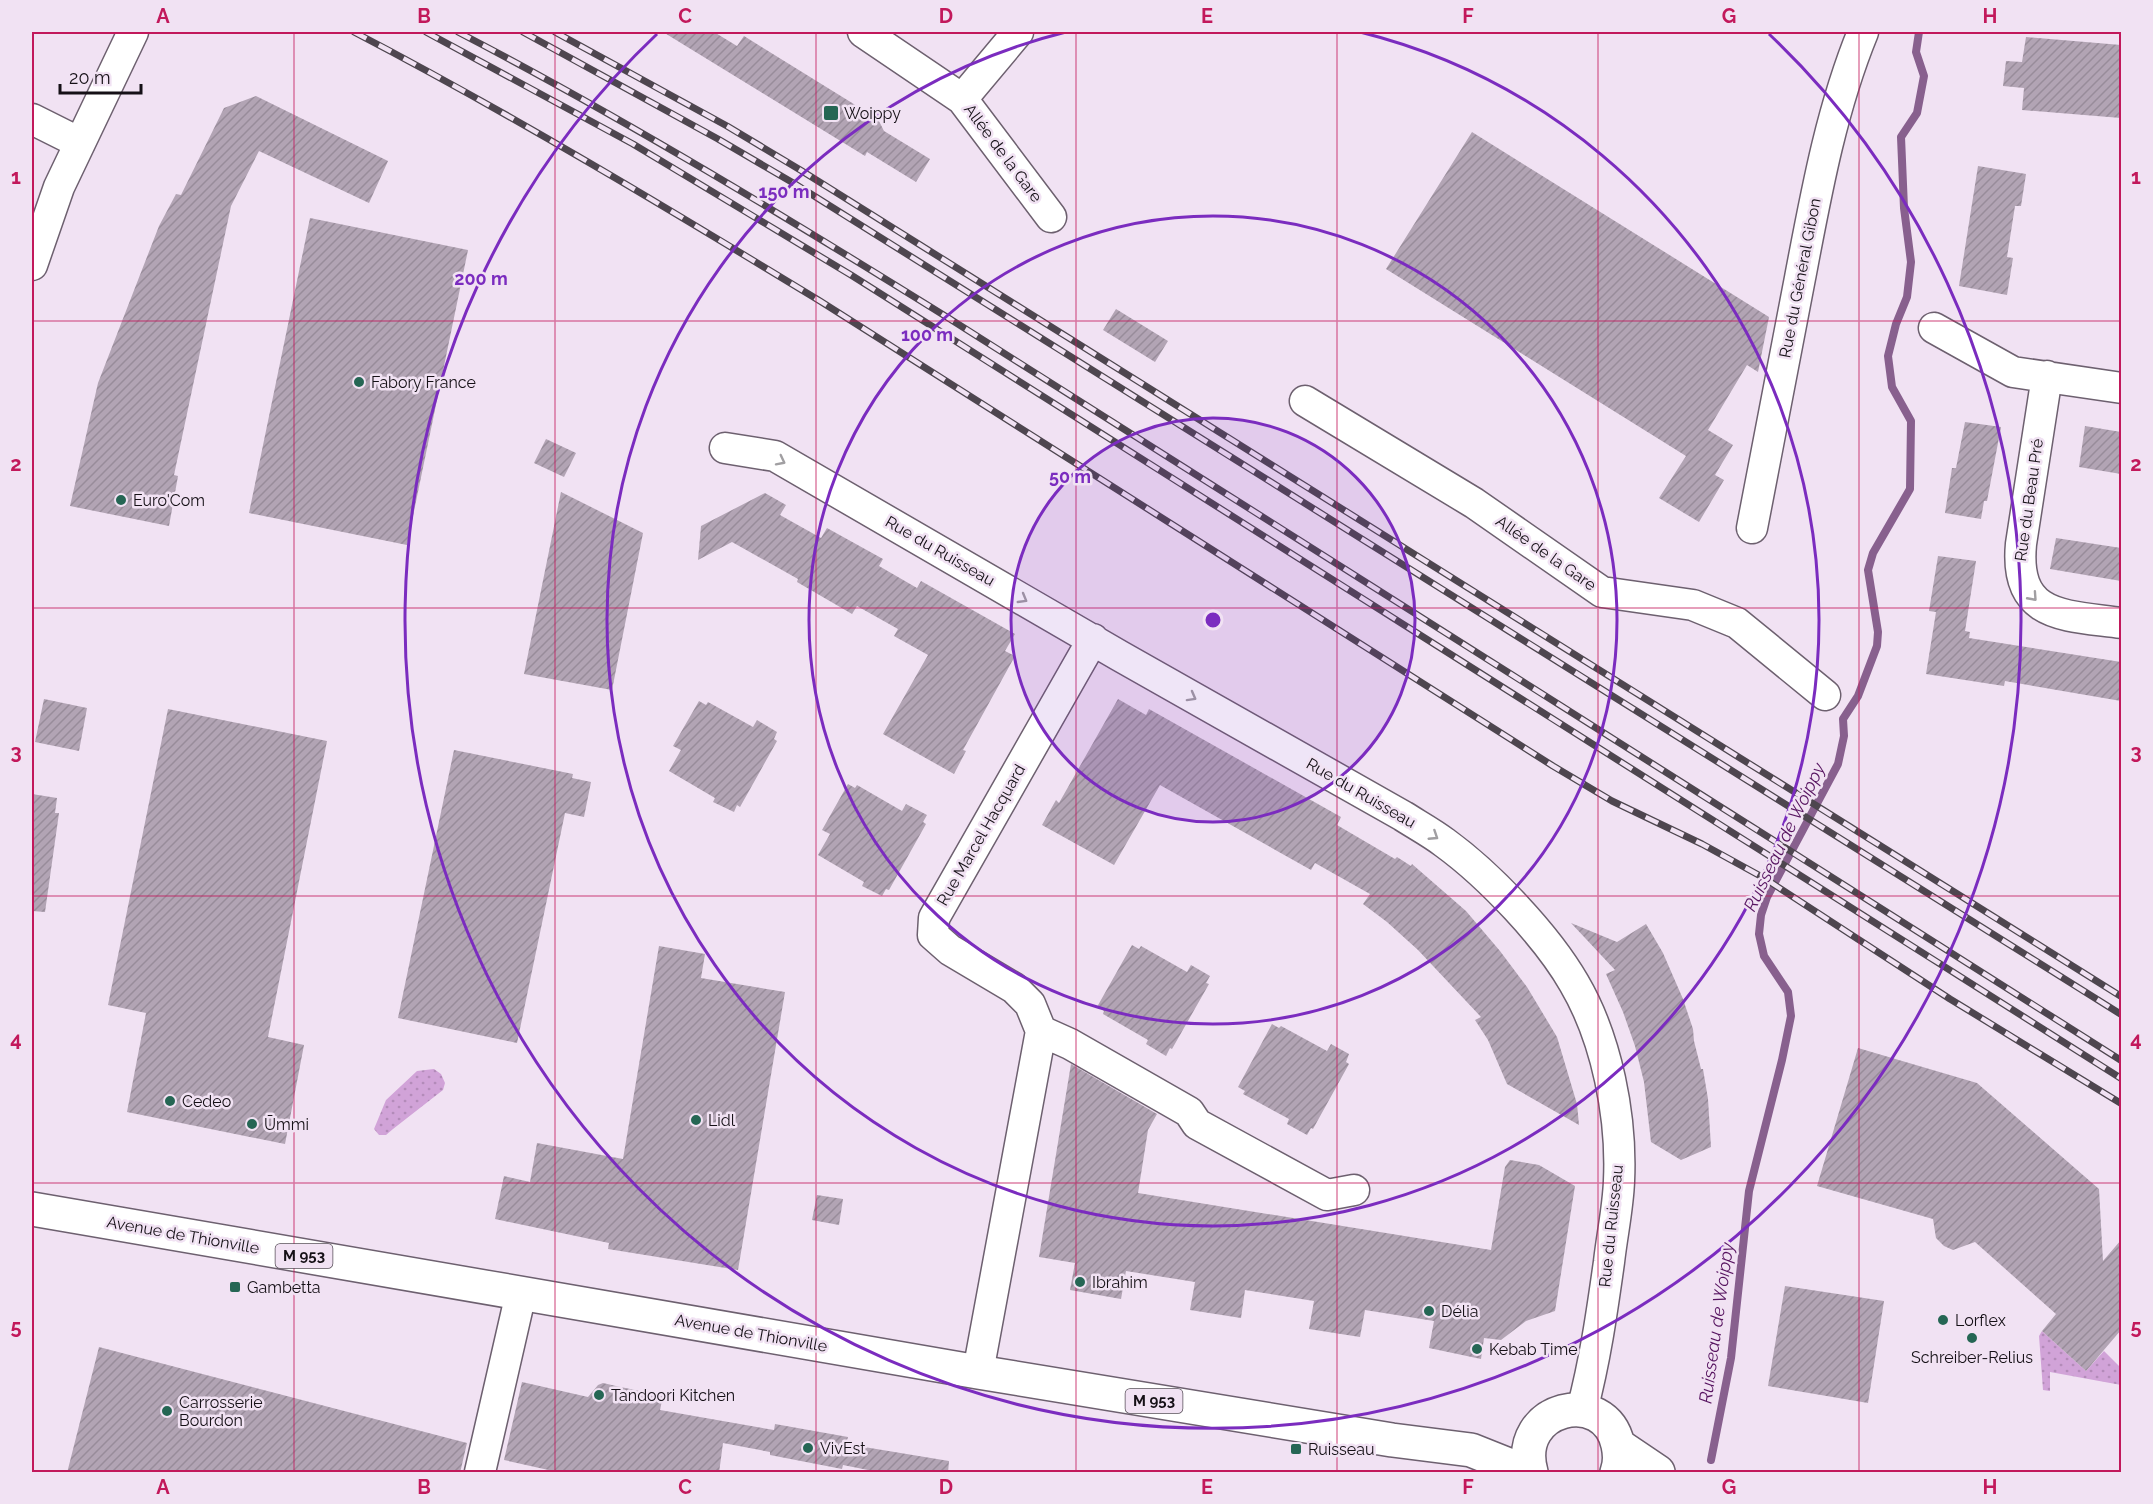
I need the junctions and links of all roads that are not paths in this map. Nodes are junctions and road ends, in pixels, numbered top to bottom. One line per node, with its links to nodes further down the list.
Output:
1 (133, 32): 7 (street)
2 (863, 32): 5 (street, Allée de la Gare)
3 (1018, 32): 5 (street)
4 (1863, 32): 15 (street, Rue du Général Gibon)
5 (962, 99): 8 (street, Allée de la Gare)
6 (32, 119): 7 (street)
7 (80, 143): 9 (street)
8 (1051, 217)
9 (32, 265)
10 (1934, 328): 11 (street)
11 (2047, 376): 12 (street); 16 (street, Rue du Beau Pré, one-way to 16)
12 (2121, 388)
13 (1305, 401): 18 (street, Allée de la Gare)
14 (724, 448): 17 (street, Rue du Ruisseau, one-way to 17)
15 (1752, 528)
16 (2121, 623)
17 (1093, 639): 19 (street, Rue Marcel Hacquard); 24 (street, Rue du Ruisseau, one-way to 24)
18 (1825, 695)
19 (1041, 1031): 20 (street); 23 (street)
20 (1354, 1190)
21 (32, 1209): 22 (main road, Avenue de Thionville / M 953)
22 (521, 1293): 23 (main road, Avenue de Thionville / M 953); 28 (street)
23 (978, 1372): 26 (main road, Avenue de Thionville / M 953)
24 (1582, 1410): 25 (main road); 27 (main road)
25 (1533, 1434): 26 (main road, Avenue de Thionville / M 953); 30 (main road)
26 (1471, 1450): 29 (main road, Avenue de Thionville / M 953)
27 (1618, 1459): 31 (main road)
28 (480, 1473)
29 (1526, 1473)
30 (1531, 1473)
31 (1658, 1473)

